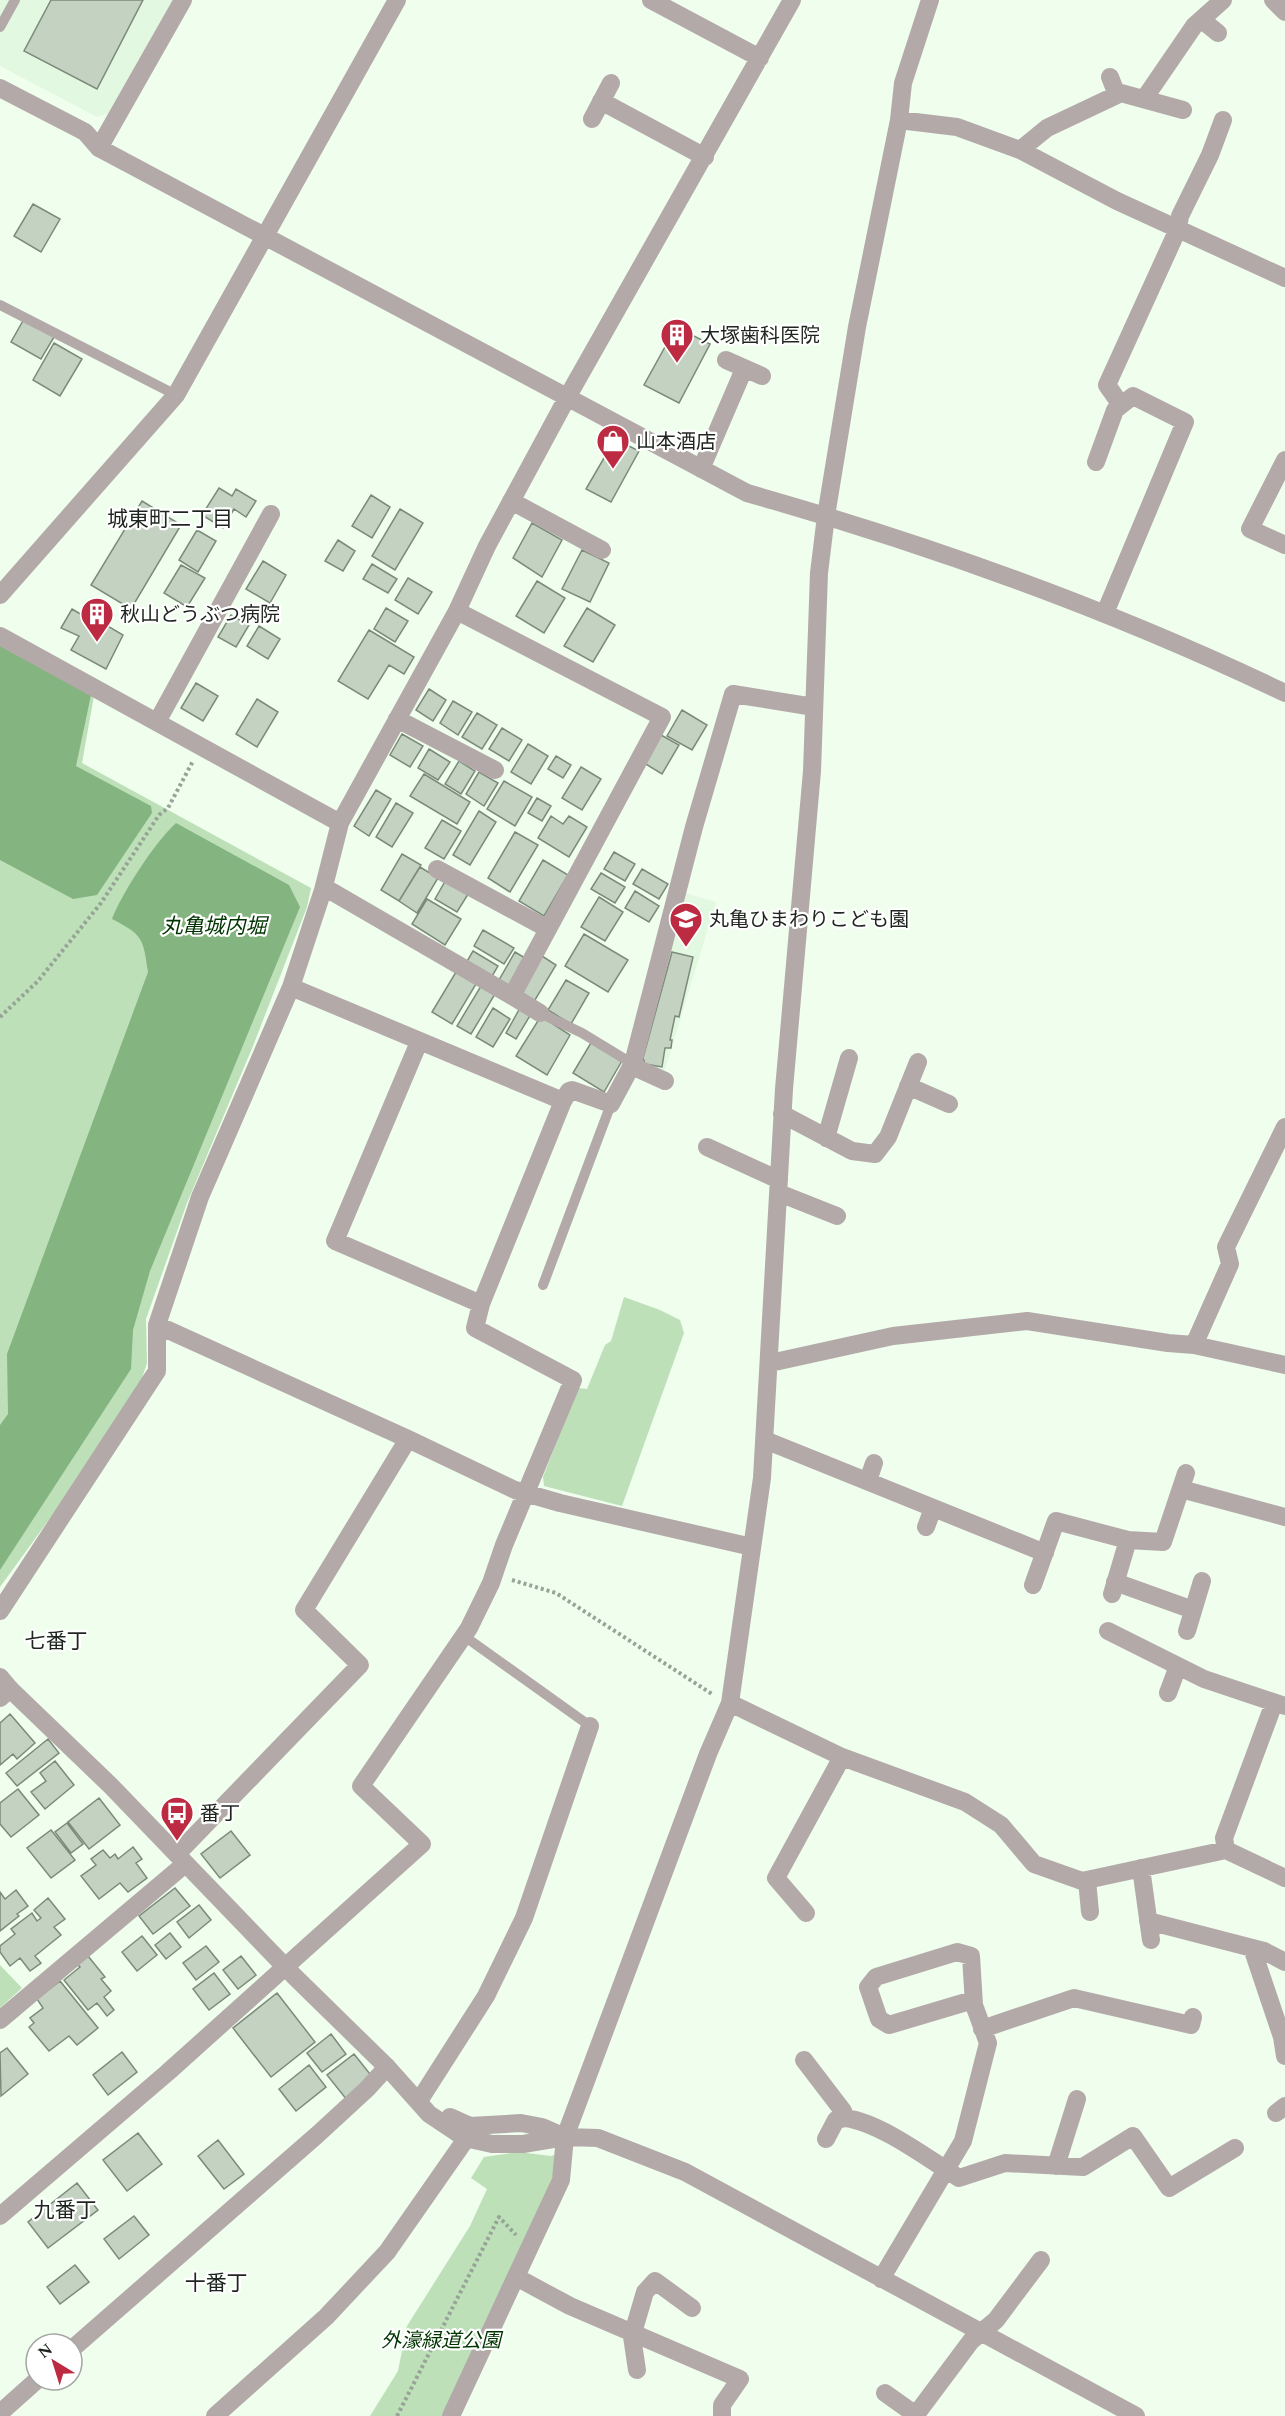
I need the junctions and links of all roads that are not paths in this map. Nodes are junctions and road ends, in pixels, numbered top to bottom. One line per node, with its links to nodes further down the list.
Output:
1 (15, 0): 11 (lane)
2 (183, 0): 24 (street)
3 (397, 0): 28 (street)
4 (651, 0): 13 (street)
5 (792, 0): 13 (street)
6 (930, 0): 22 (street)
7 (1223, 0): 10 (street)
8 (1273, 0): 9 (street)
9 (1285, 12)
10 (1202, 20): 12 (street); 18 (street)
11 (0, 27)
12 (1218, 33)
13 (760, 58): 26 (street)
14 (1110, 76): 17 (street)
15 (610, 83): 19 (street)
16 (0, 88): 24 (street)
17 (1117, 95): 18 (street); 25 (street)
18 (1144, 99): 20 (street)
19 (601, 101): 21 (street); 26 (street)
20 (1183, 110)
21 (592, 119)
22 (899, 120): 25 (street); 42 (street)
23 (1223, 120): 27 (street)
24 (99, 148): 28 (street)
25 (1020, 150): 27 (street)
26 (705, 157): 35 (street)
27 (1178, 229): 29 (street); 36 (street)
28 (264, 236): 34 (street); 35 (street)
29 (1285, 278)
30 (0, 305): 34 (lane)
31 (726, 360): 32 (street)
32 (744, 369): 33 (street); 39 (street)
33 (762, 376)
34 (176, 395): 45 (street)
35 (568, 396): 39 (street); 40 (street)
36 (1121, 405): 38 (street); 47 (street)
37 (1285, 460): 43 (street)
38 (1096, 462)
39 (701, 469): 42 (street)
40 (511, 501): 44 (street); 46 (street)
41 (271, 514): 52 (street)
42 (826, 516): 47 (street); 50 (street)
43 (1285, 545)
44 (602, 550)
45 (0, 595)
46 (457, 611): 51 (street); 57 (street)
47 (1105, 613): 49 (street)
48 (0, 636): 52 (street)
49 (1285, 693)
50 (814, 706): 64 (street); 70 (street)
51 (397, 719): 53 (street); 54 (street)
52 (157, 722): 54 (street)
53 (495, 770)
54 (340, 823): 56 (street)
55 (437, 869): 57 (street)
56 (324, 887): 58 (street); 59 (street)
57 (548, 929): 59 (street)
58 (291, 987): 61 (street); 78 (street)
59 (512, 996): 60 (street)
60 (540, 1013): 64 (lane)
61 (419, 1042): 67 (street); 77 (street)
62 (849, 1058): 72 (street)
63 (918, 1062): 66 (street)
64 (632, 1065): 65 (street); 68 (street)
65 (665, 1080)
66 (908, 1086): 69 (street); 72 (street)
67 (563, 1101): 68 (street); 77 (street)
68 (610, 1104): 76 (lane)
69 (949, 1104)
70 (782, 1114): 72 (street); 74 (street)
71 (1285, 1127): 79 (street)
72 (826, 1138)
73 (707, 1147): 74 (street)
74 (779, 1186): 75 (street); 80 (street)
75 (837, 1216)
76 (543, 1285)
77 (481, 1304): 86 (street)
78 (156, 1325): 82 (street); 96 (street)
79 (1194, 1345): 80 (street); 81 (street)
80 (770, 1363): 83 (street)
81 (1285, 1365)
82 (408, 1439): 86 (street); 108 (street)
83 (765, 1440): 85 (street); 91 (street)
84 (874, 1463): 85 (street)
85 (868, 1481): 87 (street)
86 (527, 1493): 91 (street); 99 (street)
87 (933, 1508): 89 (street); 92 (street)
88 (1285, 1517): 90 (street)
89 (926, 1527)
90 (1128, 1540): 92 (street); 95 (street)
91 (752, 1547): 103 (street)
92 (1045, 1553): 94 (street)
93 (1202, 1581): 95 (street)
94 (1034, 1585)
95 (1193, 1610): 98 (street)
96 (0, 1611)
97 (1108, 1631): 100 (street)
98 (1187, 1631)
99 (464, 1636): 105 (lane); 118 (street)
100 (1178, 1666): 102 (street); 104 (street)
101 (3, 1688): 108 (street)
102 (1168, 1694)
103 (730, 1703): 106 (street); 130 (street)
104 (1280, 1705): 107 (street)
105 (590, 1726): 127 (street)
106 (843, 1757): 111 (street); 113 (street)
107 (1226, 1850): 109 (street); 110 (street)
108 (181, 1859): 118 (street); 121 (street)
109 (1141, 1868): 111 (street); 114 (street)
110 (1285, 1878)
111 (1087, 1880): 112 (street)
112 (1090, 1912)
113 (806, 1913)
114 (1148, 1921): 115 (street); 116 (street)
115 (1151, 1940)
116 (1252, 1948): 117 (street); 123 (street)
117 (1285, 1962)
118 (285, 1967): 125 (street); 135 (street)
119 (974, 2000): 119 (street); 122 (street)
120 (1193, 2017): 122 (street)
121 (0, 2020)
122 (982, 2029): 134 (street)
123 (1285, 2056)
124 (804, 2060): 128 (street)
125 (387, 2067): 127 (street); 142 (street)
126 (1077, 2099): 133 (street)
127 (419, 2101): 129 (street)
128 (846, 2118): 131 (street); 134 (street)
129 (472, 2132): 130 (street); 149 (street)
130 (565, 2137): 137 (street); 138 (street)
131 (826, 2139)
132 (1235, 2148): 133 (street)
133 (1056, 2166): 134 (street)
134 (946, 2170): 138 (street)
135 (0, 2216)
136 (1041, 2260): 141 (street)
137 (516, 2277): 140 (street); 150 (street)
138 (881, 2279): 141 (street)
139 (692, 2308): 140 (street)
140 (631, 2330): 143 (street); 151 (street)
141 (981, 2333): 147 (street); 148 (street)
142 (84, 2339)
143 (637, 2370)
144 (24, 2392): 146 (street)
145 (885, 2392): 148 (street)
146 (0, 2414)
147 (1127, 2414)
148 (915, 2415)
149 (215, 2416)
150 (451, 2416)
151 (722, 2416)

